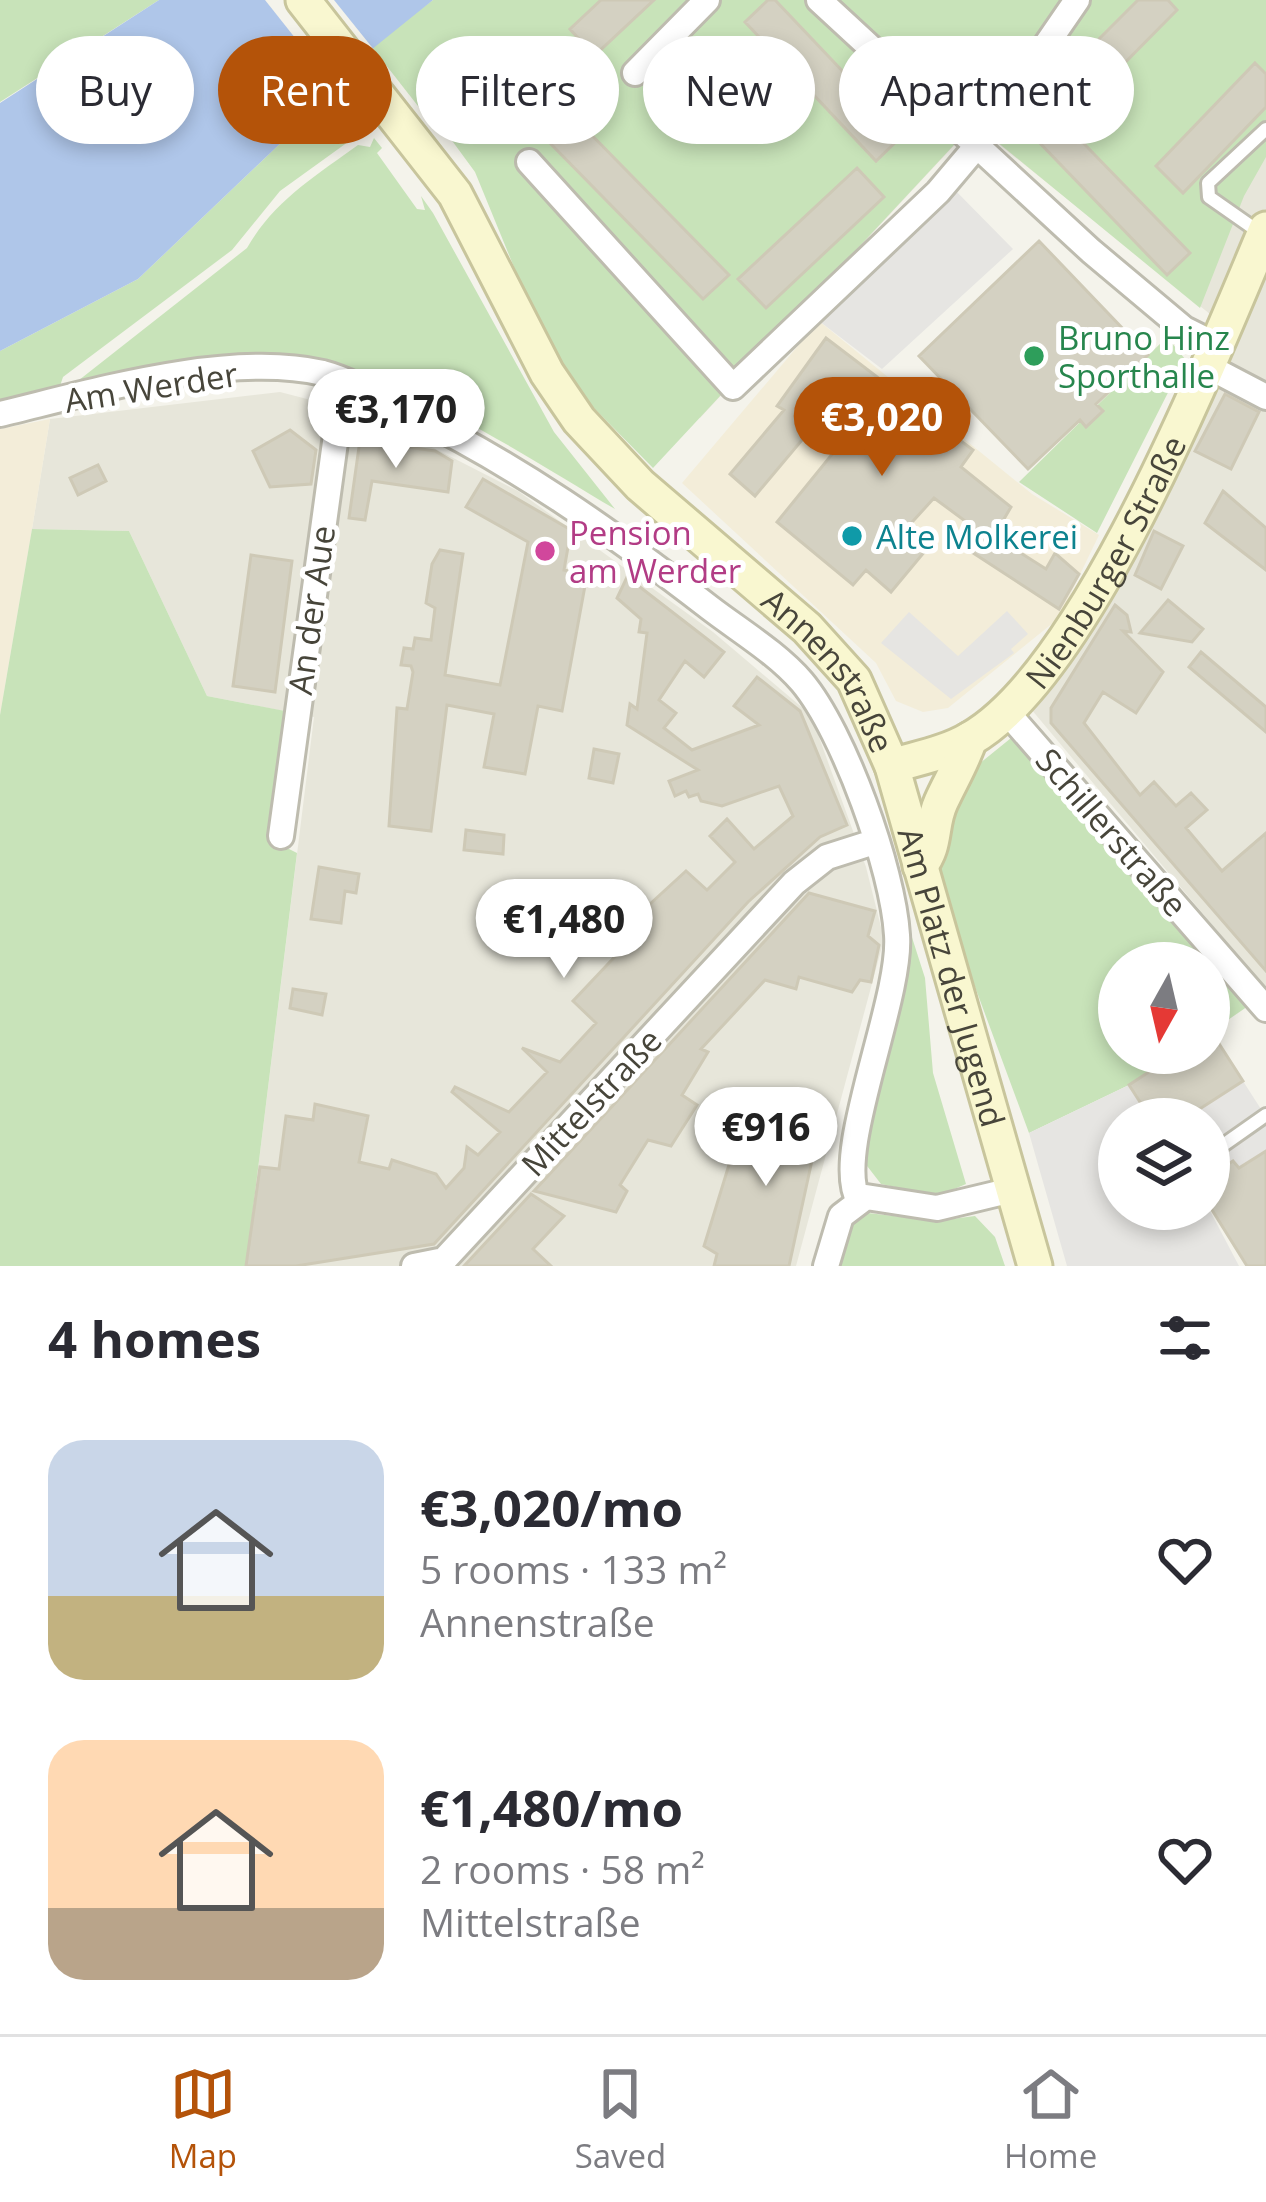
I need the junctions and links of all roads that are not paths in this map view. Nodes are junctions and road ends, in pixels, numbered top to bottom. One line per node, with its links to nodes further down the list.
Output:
1 (303, 0): 16 (main road, Annenstraße)
2 (707, 0): 5 (street)
3 (819, 0): 7 (street)
4 (1077, 0): 7 (street)
5 (635, 73)
6 (1266, 129): 9 (lane)
7 (976, 147): 8 (street); 10 (street)
8 (529, 162)
9 (1265, 232): 10 (main road, Nienburger Straße)
10 (1211, 356): 12 (street); 14 (main road, Nienburger Straße)
11 (352, 386): 13 (street, Am Werder); 17 (street, An der Aue); 18 (street, Am Werder)
12 (1266, 397)
13 (0, 414)
14 (1005, 710): 15 (main road, Nienburger Straße); 21 (street, Schillerstraße)
15 (970, 740): 16 (main road, Nienburger Straße); 19 (main road, Nienburger Straße)
16 (892, 766): 19 (main road, Am Platz der Jugend)
17 (281, 836)
18 (874, 842): 20 (street, Am Werder); 26 (street, Mittelstraße)
19 (920, 866): 24 (main road, Am Platz der Jugend)
20 (897, 933): 25 (street, Am Platz der Jugend)
21 (1266, 1009)
22 (1266, 1115): 23 (lane)
23 (1230, 1140)
24 (1012, 1190): 25 (street); 28 (main road, Am Platz der Jugend)
25 (859, 1201): 27 (street)
26 (415, 1266)
27 (826, 1266)
28 (1035, 1266)

